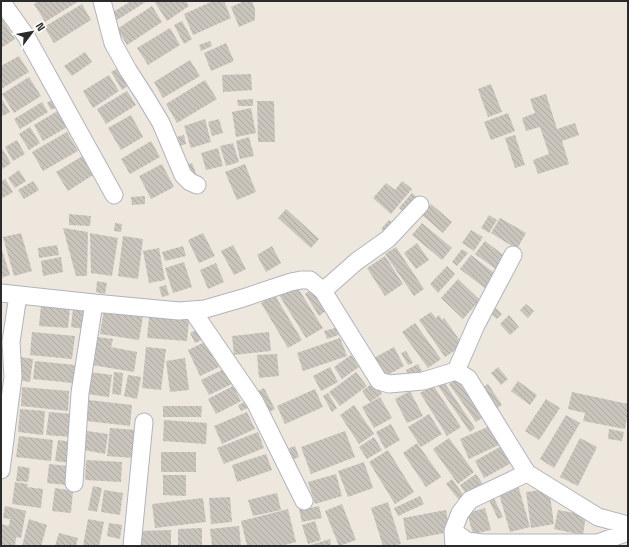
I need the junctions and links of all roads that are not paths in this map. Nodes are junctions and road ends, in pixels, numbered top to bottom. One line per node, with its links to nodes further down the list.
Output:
1 (1, 1): 4 (street)
2 (102, 1): 3 (street)
3 (197, 185)
4 (114, 195)
5 (420, 205): 7 (street)
6 (513, 255): 11 (street)
7 (323, 291): 10 (street); 11 (street)
8 (9, 294): 9 (street); 13 (street)
9 (94, 303): 10 (street); 15 (street)
10 (192, 310): 16 (street)
11 (456, 371): 14 (street)
12 (144, 422): 20 (street)
13 (1, 470)
14 (527, 473): 17 (street); 19 (street)
15 (74, 484)
16 (304, 501)
17 (628, 525)
18 (628, 532): 19 (street)
19 (454, 538)
20 (132, 546)

